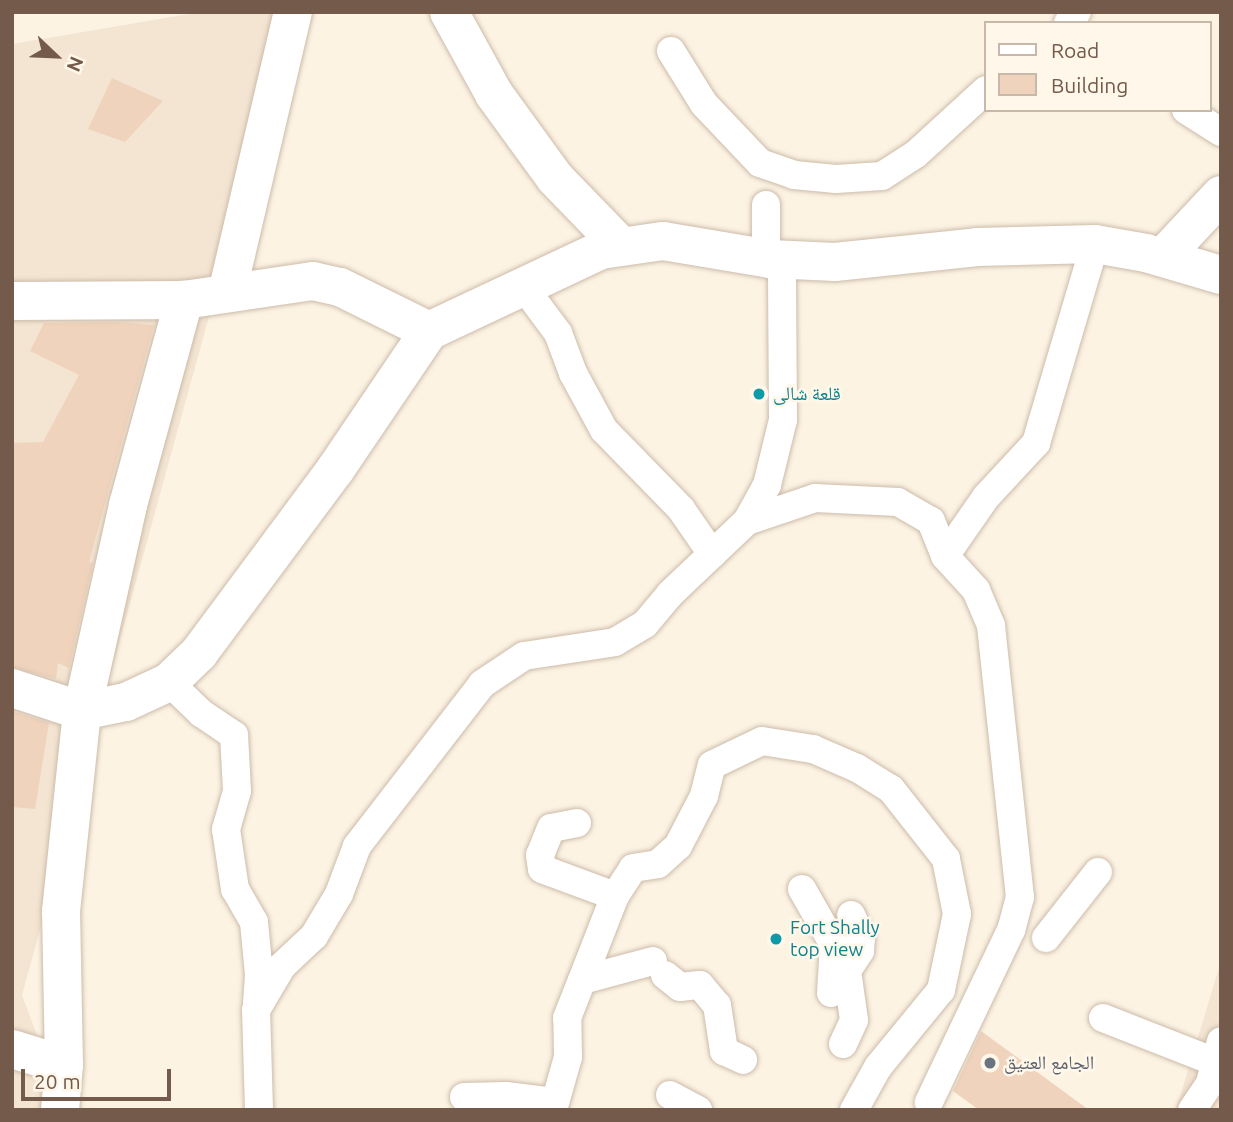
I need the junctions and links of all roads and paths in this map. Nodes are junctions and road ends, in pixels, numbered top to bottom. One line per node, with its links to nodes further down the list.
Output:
1 (293, 12): 15 (street)
2 (449, 12): 9 (street)
3 (671, 51): 4 (lane)
4 (984, 92)
5 (1189, 112): 6 (lane)
6 (1221, 132)
7 (1221, 195): 11 (street)
8 (766, 205): 12 (lane)
9 (619, 244): 12 (street); 14 (street)
10 (1095, 244): 11 (street); 12 (street); 21 (lane)
11 (1163, 257): 13 (street)
12 (774, 259): 19 (lane)
13 (1221, 275)
14 (523, 286): 18 (street); 20 (lane)
15 (226, 293): 16 (street); 18 (street)
16 (184, 300): 17 (street); 24 (street)
17 (12, 301)
18 (429, 331): 22 (street)
19 (747, 520): 20 (lane); 21 (lane)
20 (712, 554): 33 (lane)
21 (945, 556): 42 (lane)
22 (169, 682): 24 (street); 33 (lane)
23 (12, 688): 24 (street)
24 (82, 711): 39 (street)
25 (577, 823): 28 (lane)
26 (1098, 872): 30 (lane)
27 (802, 889): 32 (lane)
28 (615, 896): 31 (lane); 47 (lane)
29 (851, 915): 35 (lane)
30 (1046, 938)
31 (582, 980): 38 (lane); 43 (lane)
32 (831, 993)
33 (256, 1010): 45 (lane)
34 (1103, 1018): 37 (lane)
35 (843, 1044)
36 (12, 1049): 39 (street)
37 (1218, 1052): 48 (lane)
38 (743, 1060)
39 (64, 1065): 44 (street)
40 (670, 1095): 46 (lane)
41 (464, 1097): 43 (lane)
42 (929, 1102)
43 (554, 1106)
44 (60, 1110)
45 (259, 1110)
46 (698, 1110)
47 (854, 1110)
48 (1192, 1110)

